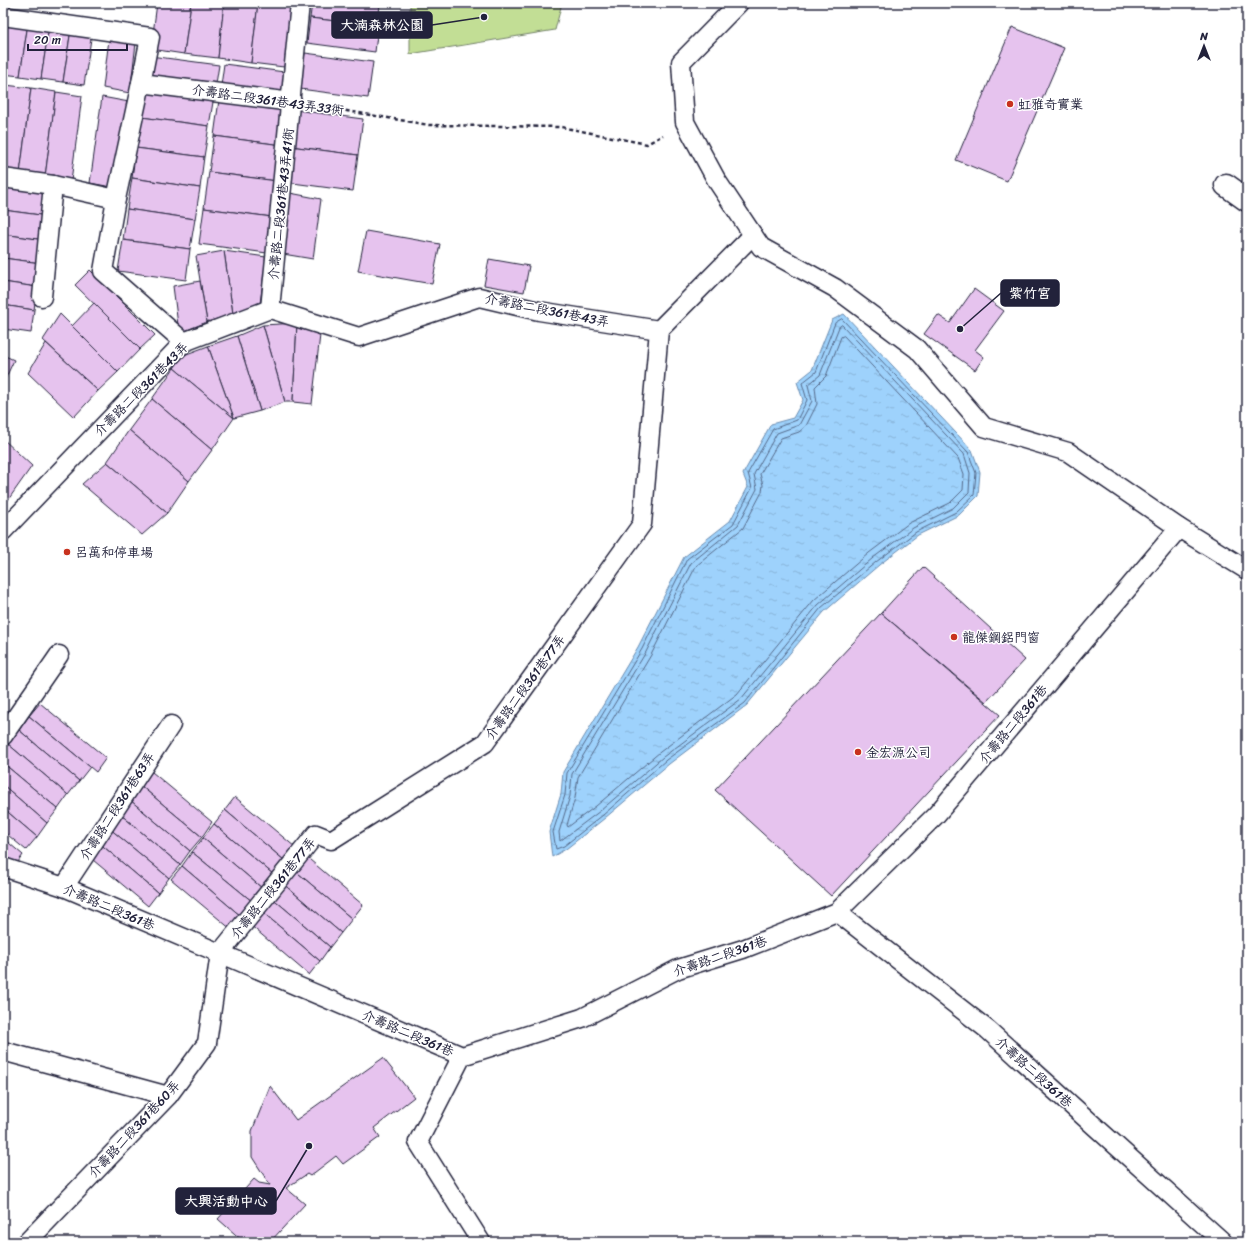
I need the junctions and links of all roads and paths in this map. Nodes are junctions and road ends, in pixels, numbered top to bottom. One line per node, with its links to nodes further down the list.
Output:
1 (300, 3): 5 (lane, 介壽路二段361巷43弄41衖)
2 (739, 3): 6 (lane)
3 (3, 16): 4 (lane)
4 (141, 83): 5 (lane, 介壽路二段361巷43弄33衖); 10 (lane)
5 (292, 102): 6 (path, 介壽路二段361巷43弄33衖); 14 (lane, 介壽路二段361巷43弄41衖)
6 (685, 122): 12 (lane)
7 (3, 178): 8 (lane)
8 (53, 184): 10 (lane); 13 (lane)
9 (1226, 185): 11 (street)
10 (116, 199): 16 (lane)
11 (1247, 200)
12 (753, 235): 15 (lane); 17 (lane)
13 (42, 297)
14 (270, 309): 15 (lane, 介壽路二段361巷43弄); 16 (lane, 介壽路二段361巷43弄)
15 (659, 330): 26 (lane, 介壽路二段361巷77弄)
16 (184, 342): 18 (lane, 介壽路二段361巷43弄)
17 (1179, 528): 19 (lane); 25 (lane, 介壽路二段361巷)
18 (3, 531)
19 (1247, 570)
20 (59, 655): 22 (lane)
21 (171, 725): 24 (lane, 介壽路二段361巷63弄)
22 (3, 736)
23 (3, 867): 24 (lane, 介壽路二段361巷)
24 (64, 887): 26 (lane, 介壽路二段361巷)
25 (837, 912): 28 (lane, 介壽路二段361巷); 32 (lane, 介壽路二段361巷)
26 (220, 953): 28 (lane, 介壽路二段361巷); 29 (lane, 介壽路二段361巷60弄)
27 (3, 1051): 29 (lane)
28 (462, 1056): 31 (lane)
29 (168, 1096): 30 (lane, 介壽路二段361巷60弄)
30 (27, 1242)
31 (481, 1242)
32 (1223, 1242)

